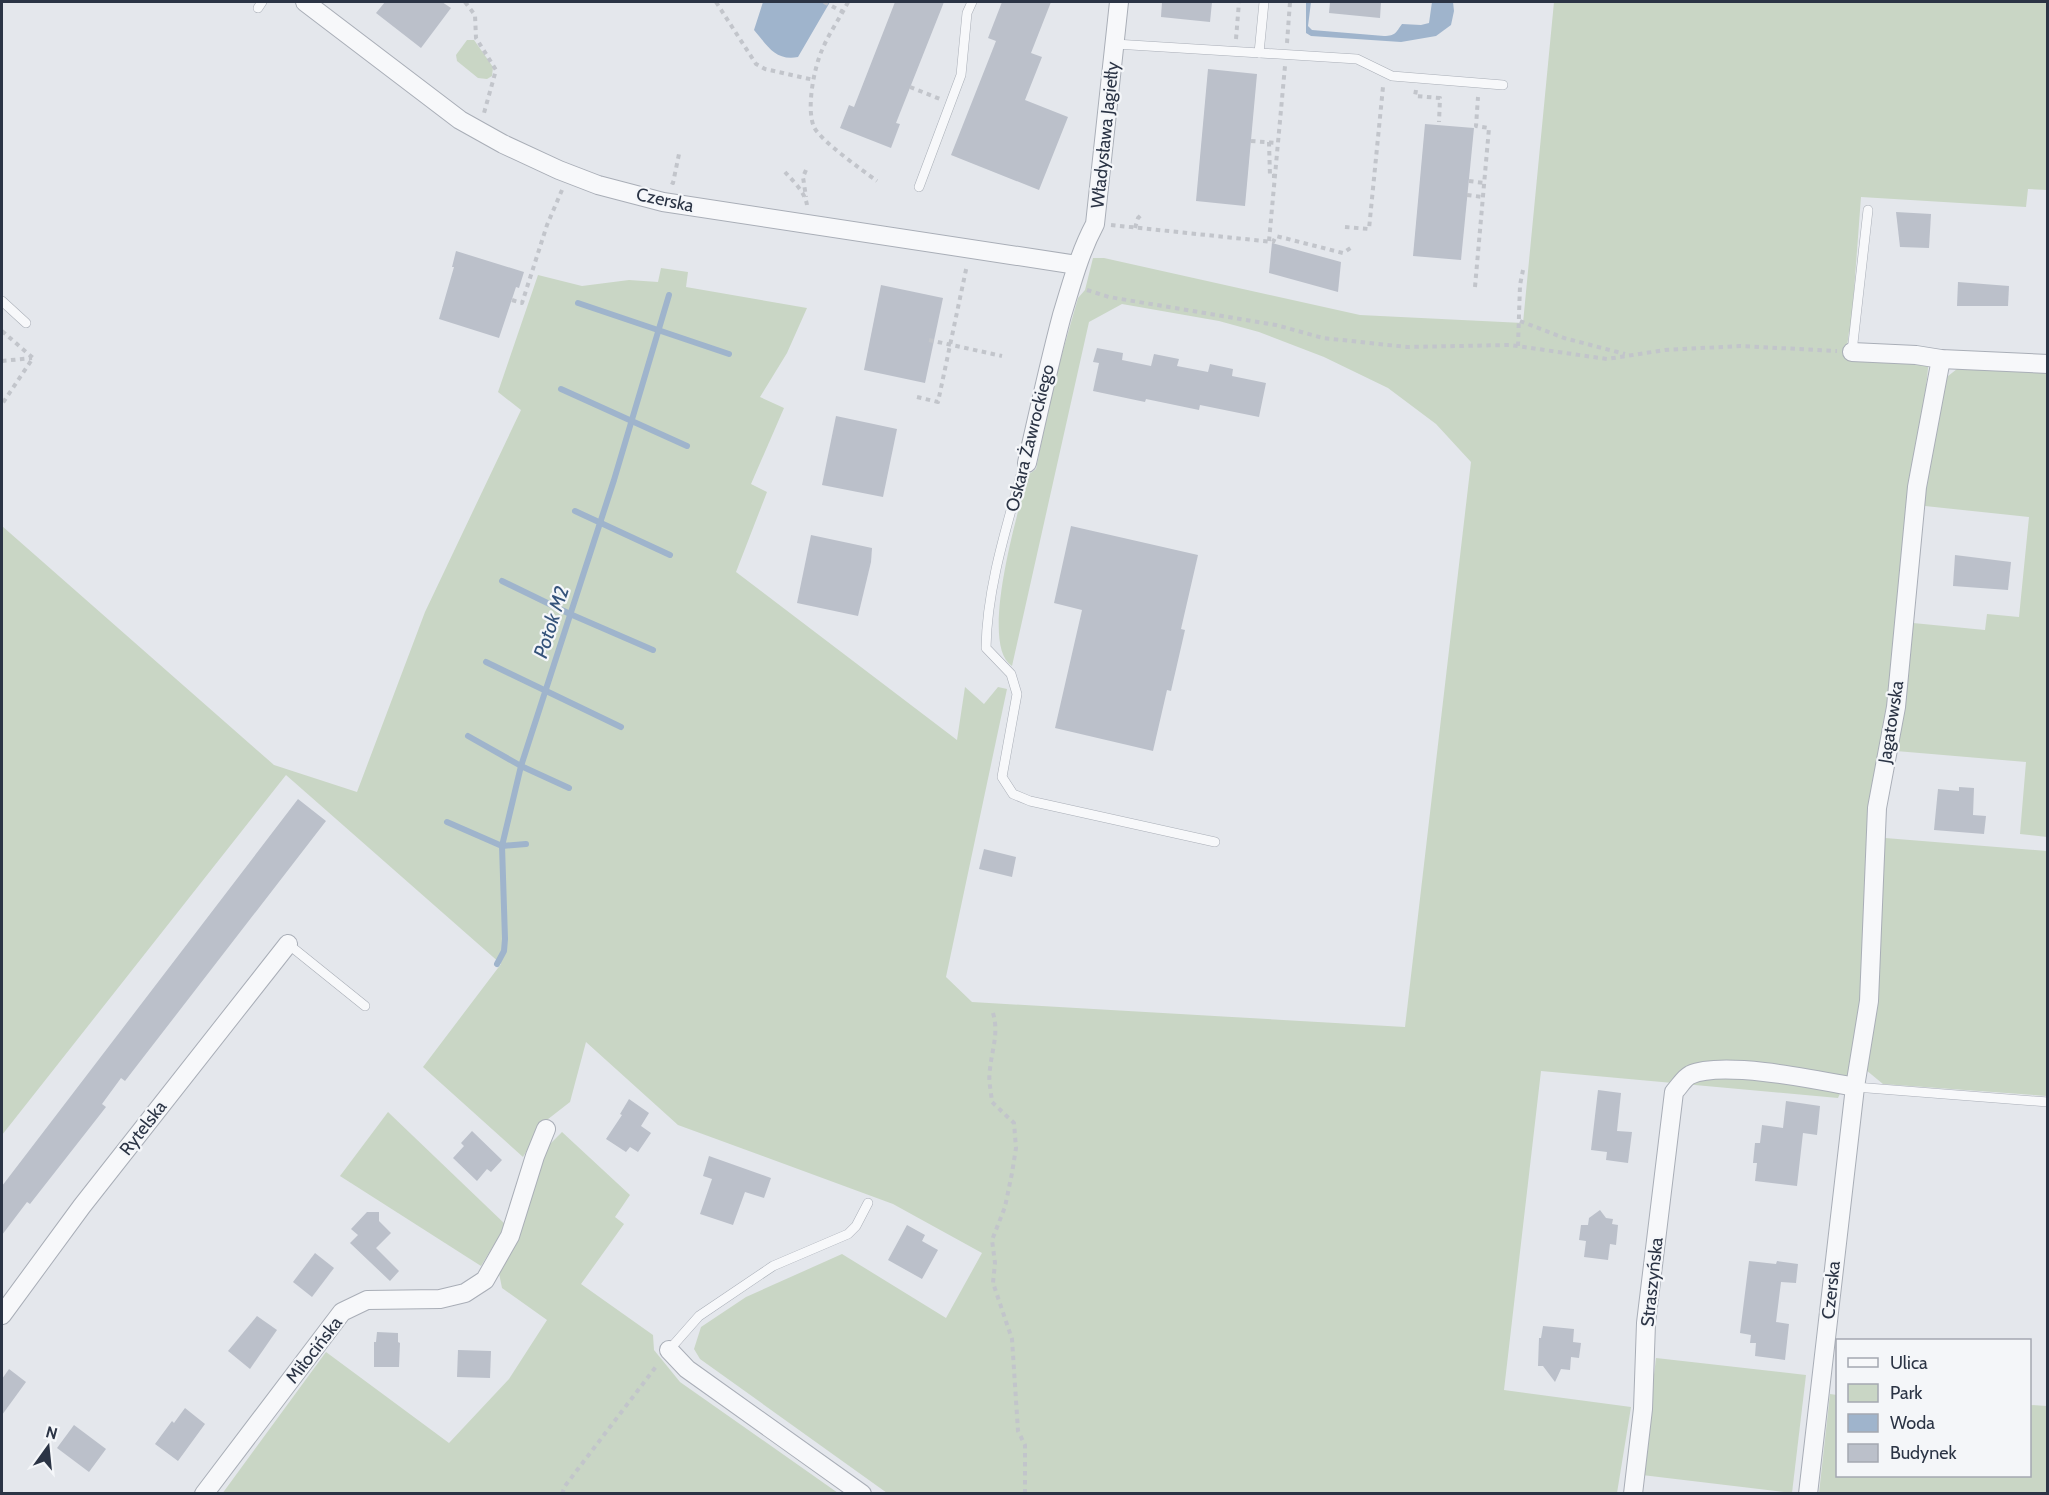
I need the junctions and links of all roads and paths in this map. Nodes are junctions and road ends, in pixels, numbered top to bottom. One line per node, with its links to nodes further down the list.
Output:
1 (305, 2): 48 (street, Czerska)
2 (465, 2): 23 (path)
3 (716, 2): 16 (path)
4 (824, 2): 11 (path)
5 (848, 2): 11 (path)
6 (972, 2): 22 (lane)
7 (1119, 2): 12 (street, Władysława Jagiełły)
8 (1239, 2): 13 (path)
9 (1264, 2): 14 (lane)
10 (1290, 2): 15 (path)
11 (843, 12): 16 (path)
12 (1115, 44): 13 (lane); 48 (street, Władysława Jagiełły)
13 (1235, 51): 14 (lane)
14 (1259, 53): 15 (lane)
15 (1286, 54): 17 (lane); 27 (path)
16 (814, 80): 31 (path)
17 (1503, 85)
18 (1389, 86): 43 (path)
19 (910, 87): 22 (path)
20 (1407, 87): 24 (path)
21 (1478, 97): 34 (path)
22 (950, 103): 35 (lane)
23 (484, 113)
24 (1439, 122)
25 (1251, 141): 26 (path)
26 (1269, 142): 27 (path); 30 (path)
27 (1278, 143): 30 (path)
28 (679, 154): 33 (path)
29 (806, 170): 39 (path)
30 (1275, 176): 45 (path)
31 (877, 180)
32 (1469, 181): 34 (path)
33 (667, 182)
34 (1484, 183): 38 (path)
35 (919, 187)
36 (561, 190): 52 (path)
37 (1467, 195): 38 (path)
38 (1483, 197): 50 (path)
39 (806, 201)
40 (1868, 210): 60 (lane)
41 (1142, 214): 44 (path)
42 (1112, 225): 44 (path)
43 (1345, 227)
44 (1135, 228): 45 (path)
45 (1269, 241): 46 (path)
46 (1352, 247)
47 (967, 265): 58 (path)
48 (1077, 265): 69 (street, Oskara Żawrockiego)
49 (1523, 270): 54 (path)
50 (1475, 287)
51 (1109, 297): 59 (path)
52 (512, 300)
53 (2, 302): 55 (lane)
54 (1520, 321): 59 (path); 61 (path)
55 (26, 323)
56 (2, 331): 63 (path)
57 (929, 340): 58 (path)
58 (951, 344): 62 (path); 67 (path)
59 (1518, 346): 61 (path)
60 (1852, 352): 61 (path); 64 (street)
61 (1629, 355)
62 (1002, 356)
63 (33, 358): 65 (path); 68 (path)
64 (1941, 359): 66 (street); 74 (street, Jagatowska)
65 (2, 361)
66 (2048, 364)
67 (917, 397)
68 (2, 403)
69 (1027, 463): 70 (lane, Oskara Żawrockiego)
70 (1215, 842)
71 (288, 944): 72 (lane); 78 (street, Rytelska)
72 (365, 1006)
73 (993, 1013): 83 (path)
74 (1855, 1087): 75 (lane); 84 (street, Straszyńska); 85 (street, Czerska)
75 (2048, 1102)
76 (546, 1129): 80 (street, Miłocińska)
77 (868, 1203): 79 (lane)
78 (2, 1316)
79 (669, 1350): 81 (path); 82 (street)
80 (204, 1494)
81 (562, 1494)
82 (862, 1494)
83 (1024, 1494)
84 (1633, 1494)
85 (1808, 1494)

